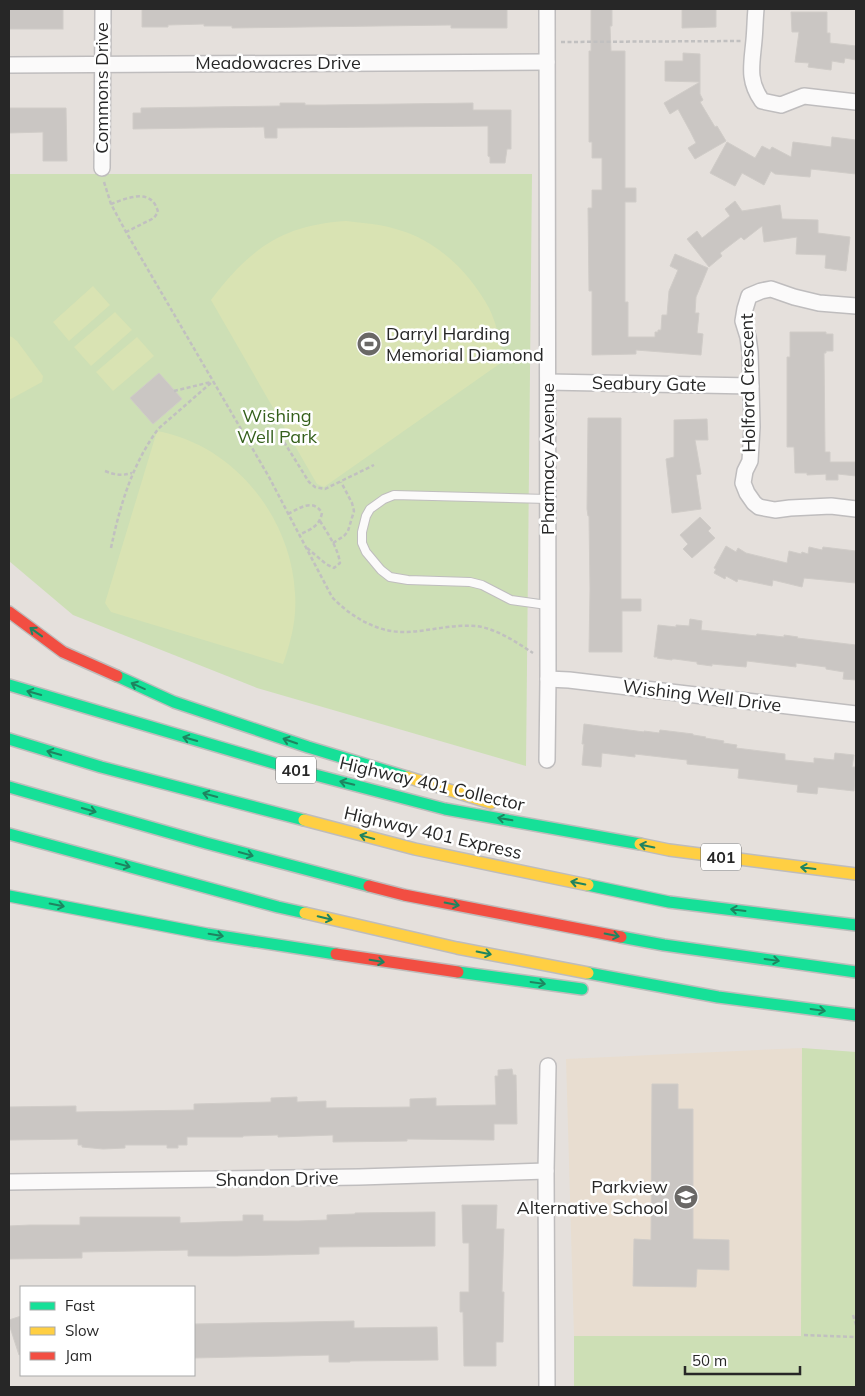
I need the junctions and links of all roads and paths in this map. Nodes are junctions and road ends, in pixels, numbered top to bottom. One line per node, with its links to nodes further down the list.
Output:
1 (103, 9): 7 (street, Commons Drive)
2 (547, 9): 5 (street, Pharmacy Avenue)
3 (756, 9): 4 (street)
4 (754, 40): 5 (path); 9 (street)
5 (547, 42): 6 (street, Pharmacy Avenue)
6 (547, 62): 7 (street, Meadowacres Drive); 15 (street, Pharmacy Avenue)
7 (103, 64): 8 (street, Meadowacres Drive); 10 (street, Commons Drive)
8 (9, 65)
9 (856, 102)
10 (102, 168): 11 (path)
11 (111, 204): 12 (path); 12 (path)
12 (126, 232): 14 (path)
13 (856, 306): 16 (street, Holford Crescent)
14 (212, 382): 17 (path); 21 (path); 25 (path)
15 (548, 382): 16 (street, Seabury Gate); 23 (street, Pharmacy Avenue)
16 (751, 386): 24 (street, Holford Crescent)
17 (174, 391)
18 (284, 442): 22 (path)
19 (374, 465): 22 (path)
20 (105, 471): 21 (path)
21 (132, 473): 30 (path)
22 (341, 482): 28 (path)
23 (548, 498): 31 (street, Pharmacy Avenue); 31 (lane)
24 (856, 510)
25 (288, 514): 26 (path); 27 (path)
26 (320, 521): 27 (path); 28 (path)
27 (299, 535): 29 (path)
28 (333, 543): 29 (path)
29 (304, 545): 33 (path)
30 (111, 548)
31 (547, 605): 33 (street, Pharmacy Avenue)
32 (9, 612): 41 (highway, one-way to 32)
33 (548, 661): 34 (street, Pharmacy Avenue)
34 (548, 679): 36 (street, Wishing Well Drive); 38 (street, Pharmacy Avenue)
35 (9, 685): 41 (highway, Highway 401 Collector / 401, one-way to 35)
36 (856, 714)
37 (9, 740): 44 (highway, Highway 401 Express, one-way to 37)
38 (547, 760)
39 (9, 787): 45 (highway, one-way to 45)
40 (9, 834): 48 (highway, one-way to 48)
41 (587, 834): 42 (highway, Highway 401 Collector / 401, one-way to 41)
42 (856, 874)
43 (9, 896): 46 (highway, one-way to 46)
44 (856, 925)
45 (856, 972)
46 (589, 990)
47 (628, 992): 48 (highway)
48 (718, 997): 49 (highway, one-way to 49)
49 (856, 1015)
50 (548, 1066): 51 (street)
51 (546, 1171): 52 (street, Shandon Drive); 57 (street)
52 (9, 1182)
53 (854, 1315): 54 (path)
54 (856, 1325)
55 (804, 1335): 56 (path)
56 (856, 1337)
57 (547, 1387)

